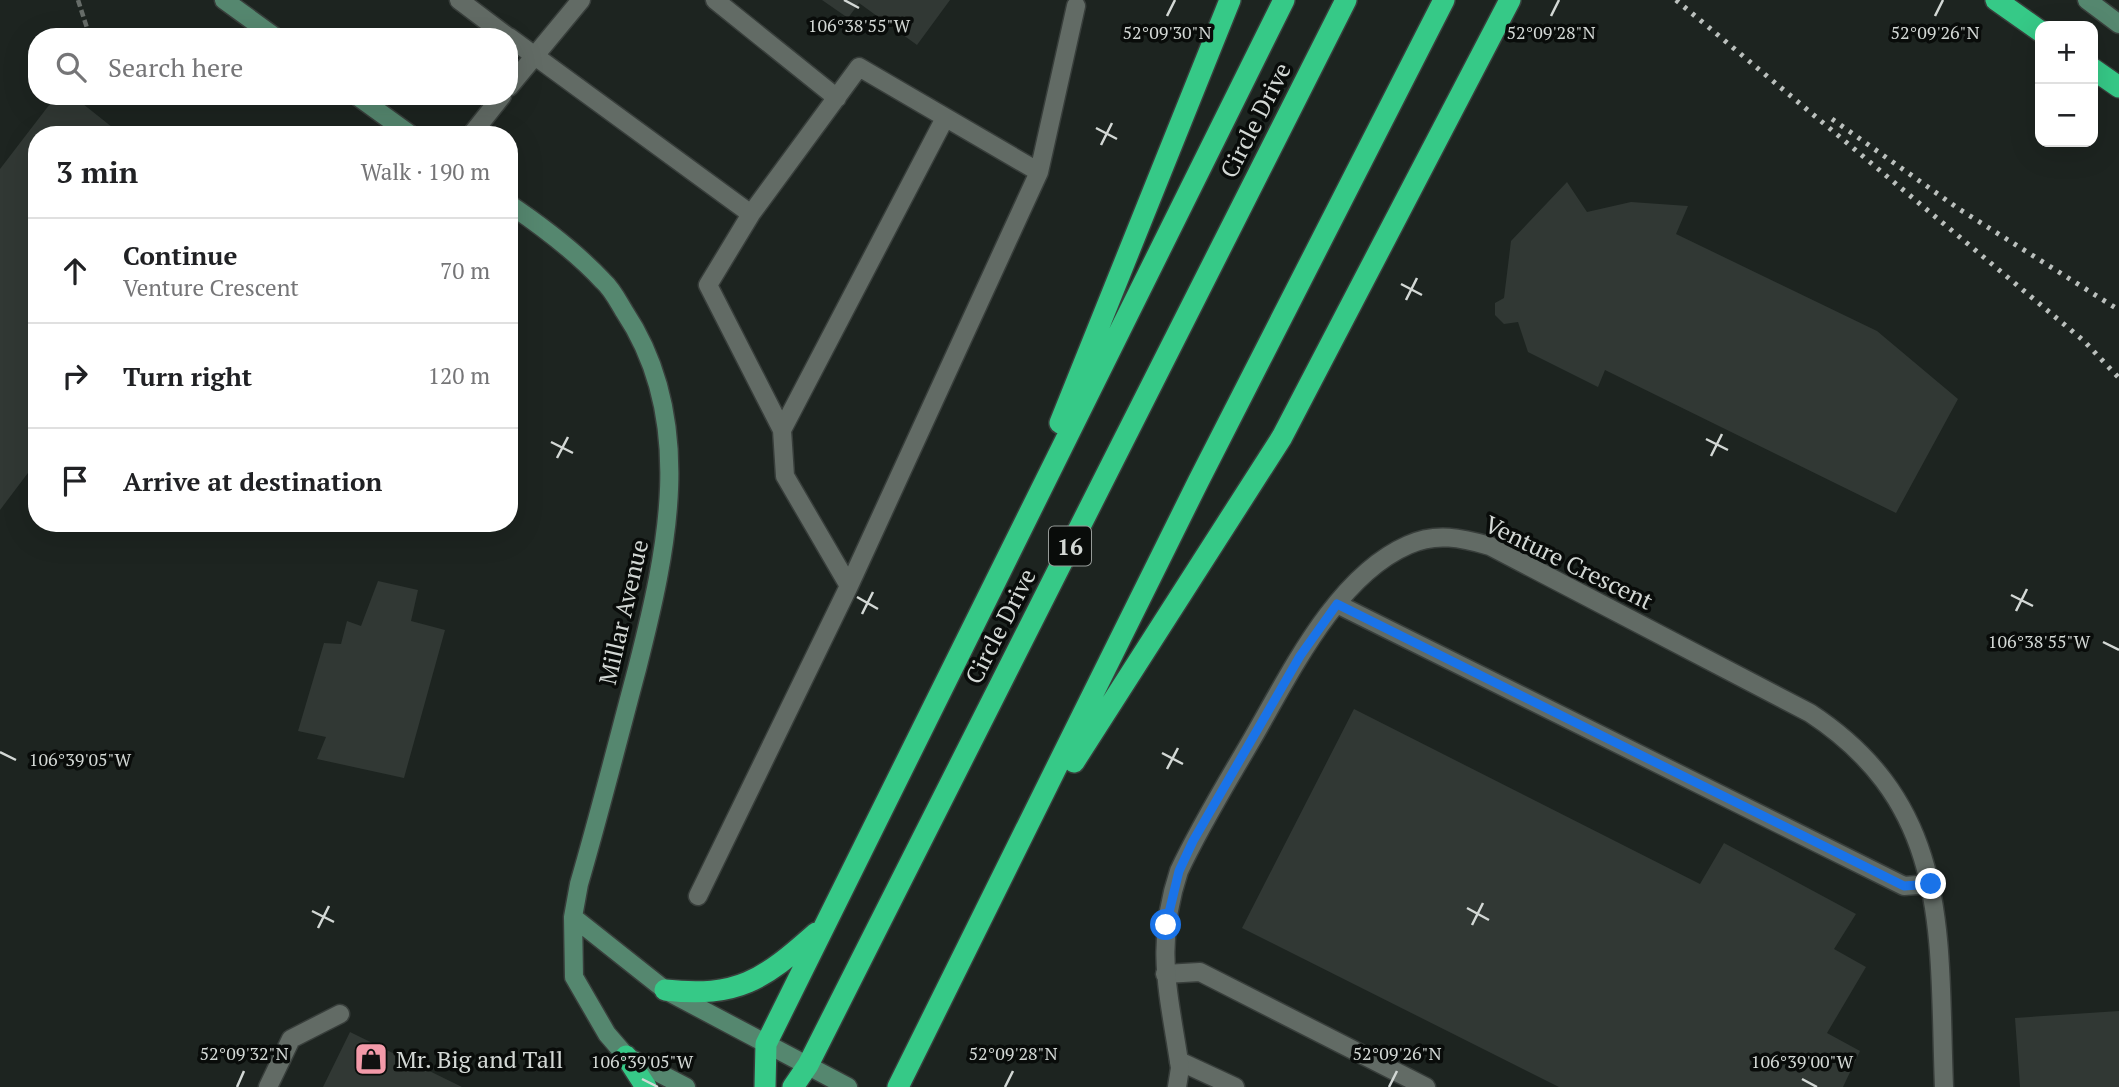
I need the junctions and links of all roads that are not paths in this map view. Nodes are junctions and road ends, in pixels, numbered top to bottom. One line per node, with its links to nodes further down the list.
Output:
1 (224, 0): 15 (street)
2 (458, 0): 16 (street)
3 (581, 0): 19 (street)
4 (715, 0): 24 (street)
5 (1230, 0): 34 (highway)
6 (1284, 0): 34 (highway)
7 (1346, 0): 48 (highway, Circle Drive / 16)
8 (1444, 0): 37 (highway)
9 (1510, 0): 22 (highway)
10 (1524, 0): 22 (highway)
11 (1996, 0): 17 (highway)
12 (2087, 0): 14 (street)
13 (1076, 6): 30 (street)
14 (2119, 24)
15 (263, 28)
16 (497, 28)
17 (2035, 28)
18 (518, 44): 19 (street)
19 (535, 56): 21 (street); 32 (street)
20 (2098, 72): 23 (highway)
21 (518, 77)
22 (1468, 80): 37 (highway)
23 (2119, 87)
24 (836, 98): 27 (street); 32 (street)
25 (370, 105): 28 (street)
26 (495, 105): 29 (street)
27 (945, 118): 30 (street); 33 (street)
28 (399, 126)
29 (478, 126)
30 (1039, 172): 35 (street)
31 (518, 210): 40 (street, Millar Avenue)
32 (751, 214): 33 (street)
33 (782, 430): 35 (street)
34 (999, 574): 41 (highway)
35 (849, 586): 39 (street)
36 (1337, 604): 38 (street); 38 (street, Venture Crescent); 42 (street, Venture Crescent)
37 (1018, 850): 55 (highway)
38 (1931, 884): 59 (street, Venture Crescent)
39 (698, 896)
40 (573, 917): 43 (street); 46 (street, Millar Avenue)
41 (822, 926): 43 (highway); 45 (highway)
42 (1165, 974): 47 (street, Venture Crescent); 58 (street)
43 (665, 990): 45 (street)
44 (340, 1014): 49 (street)
45 (766, 1044): 48 (street); 52 (highway)
46 (626, 1056): 50 (highway); 51 (street, Millar Avenue)
47 (1179, 1061): 56 (street, Venture Crescent); 57 (street)
48 (808, 1065): 53 (highway, Circle Drive / 16); 54 (street)
49 (268, 1087)
50 (646, 1087)
51 (686, 1087)
52 (765, 1087)
53 (793, 1087)
54 (848, 1087)
55 (898, 1087)
56 (1177, 1087)
57 (1235, 1087)
58 (1426, 1087)
59 (1944, 1087)

